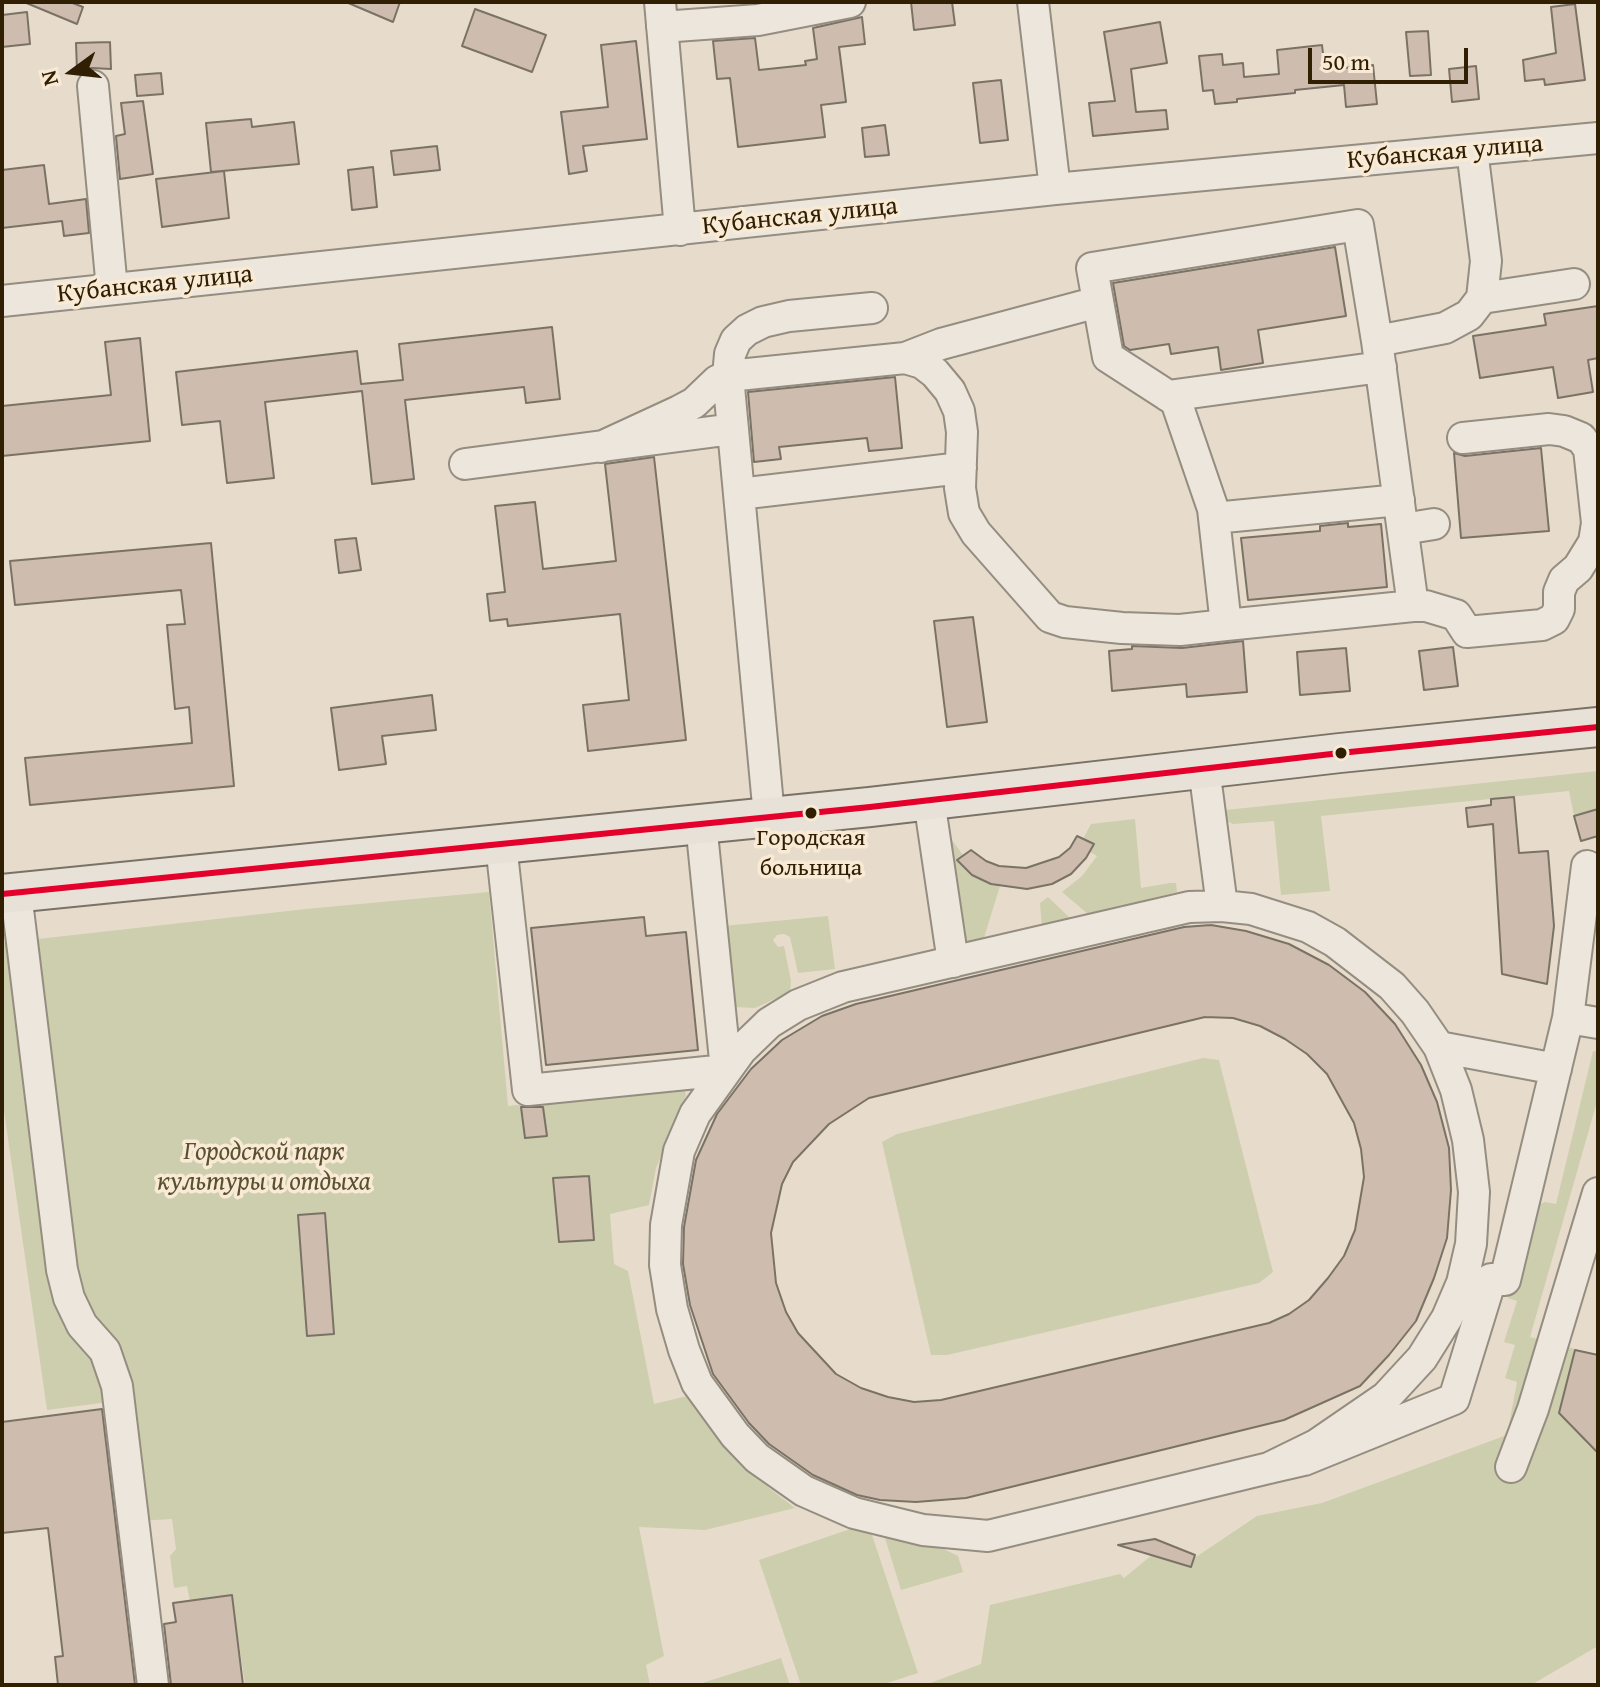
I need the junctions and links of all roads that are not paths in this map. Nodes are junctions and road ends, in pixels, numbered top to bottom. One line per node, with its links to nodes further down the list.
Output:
1 (850, 2): 3 (street)
2 (1033, 2): 7 (street)
3 (661, 14): 8 (street)
4 (93, 86): 10 (street)
5 (1598, 138): 6 (street, Кубанская улица)
6 (1472, 150): 7 (street, Кубанская улица); 11 (street)
7 (1055, 189): 8 (street, Кубанская улица)
8 (680, 230): 10 (street, Кубанская улица)
9 (1574, 284): 11 (street)
10 (112, 289): 12 (street, Кубанская улица)
11 (1482, 298): 15 (street)
12 (2, 301)
13 (1098, 302): 15 (street); 16 (street); 18 (street)
14 (872, 308): 17 (street)
15 (1379, 354): 18 (street); 25 (street)
16 (905, 358): 17 (street); 23 (street)
17 (728, 376): 19 (street); 21 (street)
18 (1168, 396): 26 (street)
19 (733, 429): 21 (street); 24 (street)
20 (1463, 438): 28 (street)
21 (601, 447): 22 (street)
22 (465, 464)
23 (961, 468): 24 (street); 29 (street)
24 (739, 494): 33 (street)
25 (1401, 514): 26 (street); 27 (street); 28 (street)
26 (1214, 518): 29 (street)
27 (1434, 524)
28 (1413, 606): 29 (street)
29 (1226, 625)
30 (1598, 727): 31 (main road)
31 (1204, 768): 32 (main road); 38 (street)
32 (929, 800): 33 (main road); 39 (street)
33 (769, 816): 34 (main road)
34 (701, 823): 35 (main road); 44 (street)
35 (501, 844): 37 (main road); 44 (street)
36 (1587, 866): 40 (street)
37 (9, 894): 49 (street)
38 (1222, 906): 39 (street); 42 (street)
39 (953, 962): 44 (street)
40 (1568, 1018): 41 (street); 43 (street)
41 (1598, 1023)
42 (1439, 1047): 43 (street); 48 (street)
43 (1556, 1069): 48 (street)
44 (726, 1070): 48 (street)
45 (1598, 1193): 46 (street)
46 (1585, 1282): 47 (street)
47 (1511, 1467)
48 (1269, 1468)
49 (153, 1685)

